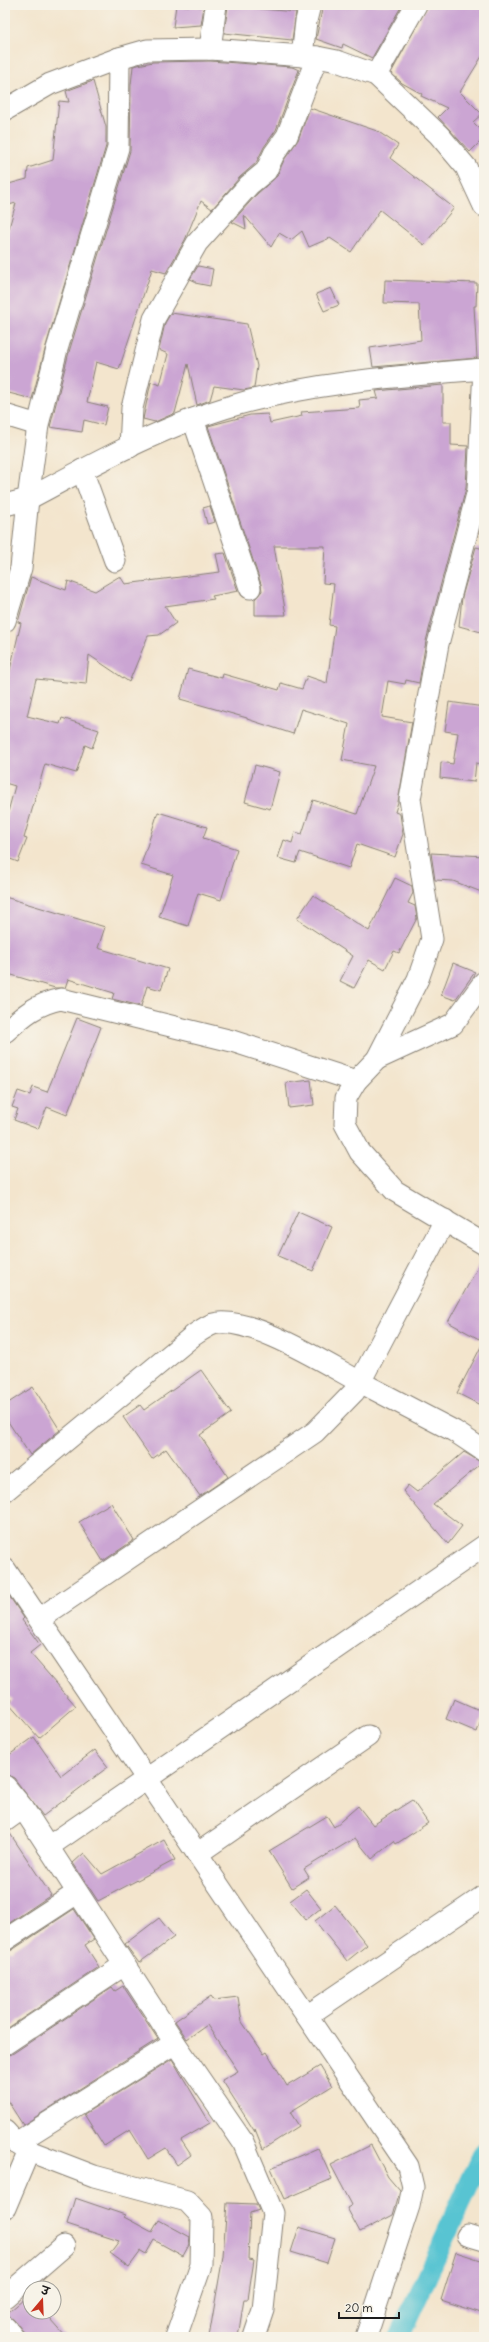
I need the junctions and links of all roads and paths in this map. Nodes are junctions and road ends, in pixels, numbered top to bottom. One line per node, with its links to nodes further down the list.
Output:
1 (216, 5): 4 (street)
2 (310, 5): 5 (street)
3 (416, 5): 7 (street)
4 (210, 48): 5 (street); 6 (street)
5 (309, 57): 7 (street); 14 (street)
6 (119, 58): 8 (street); 13 (street)
7 (376, 75): 9 (street)
8 (5, 110)
9 (484, 206)
10 (484, 368): 12 (street); 23 (street)
11 (5, 415): 13 (street)
12 (192, 419): 14 (street); 19 (street)
13 (38, 425): 16 (street)
14 (130, 447): 15 (street)
15 (82, 470): 16 (street); 18 (street)
16 (28, 499): 17 (street); 20 (street)
17 (5, 504)
18 (114, 562)
19 (250, 588)
20 (5, 621)
21 (484, 982): 23 (street)
22 (5, 1032): 24 (street)
23 (377, 1059): 24 (street)
24 (356, 1081): 25 (street)
25 (445, 1220): 26 (street); 27 (street)
26 (484, 1244)
27 (360, 1382): 28 (street); 29 (street); 32 (street)
28 (484, 1451)
29 (5, 1491)
30 (484, 1546): 34 (street)
31 (5, 1569): 32 (street)
32 (39, 1619): 34 (street)
33 (368, 1736): 39 (street)
34 (147, 1779): 38 (street); 39 (street)
35 (5, 1786): 36 (street)
36 (23, 1808): 37 (street); 38 (street)
37 (5, 1821)
38 (48, 1847): 40 (street)
39 (197, 1854): 44 (street)
40 (77, 1892): 42 (street); 43 (street)
41 (484, 1896): 44 (street)
42 (5, 1940)
43 (124, 1965): 45 (street); 46 (street)
44 (307, 2016): 55 (street)
45 (176, 2043): 47 (street); 54 (street)
46 (5, 2044)
47 (17, 2142): 48 (street); 53 (street)
48 (5, 2208)
49 (64, 2246): 50 (street)
50 (5, 2296)
51 (5, 2327): 52 (street)
52 (12, 2337)
53 (176, 2337)
54 (254, 2337)
55 (366, 2337)

